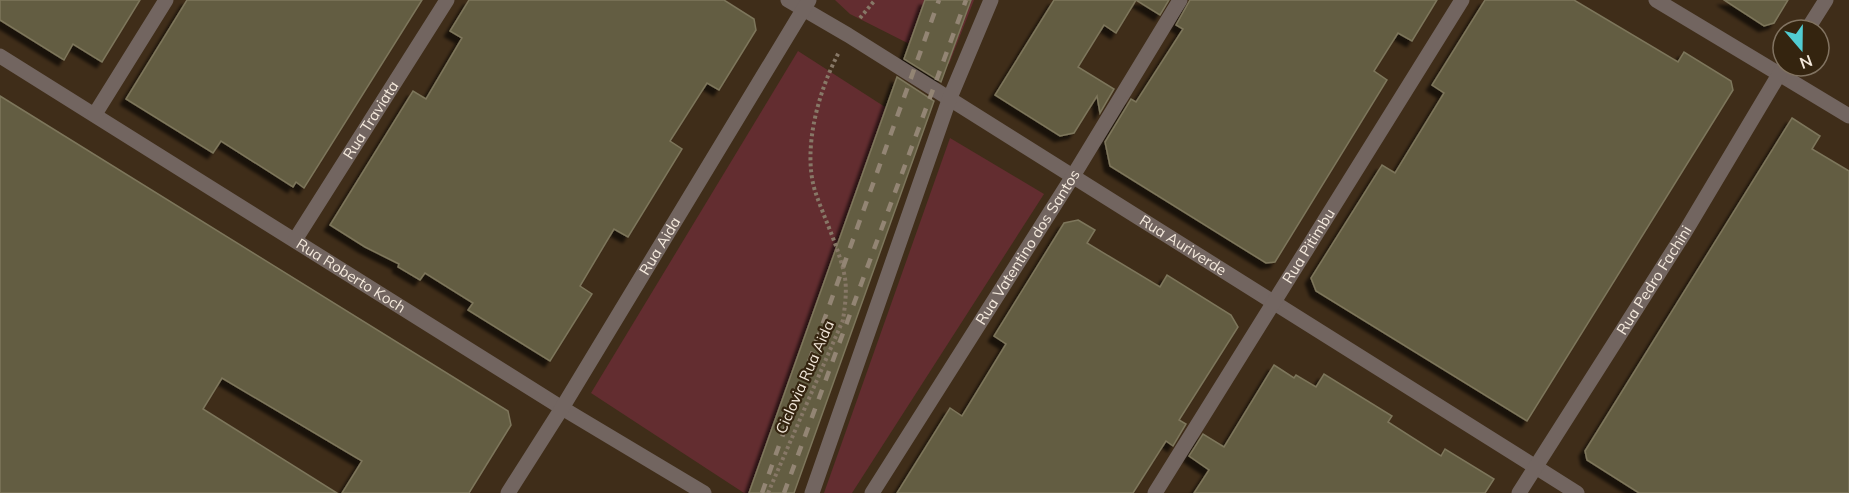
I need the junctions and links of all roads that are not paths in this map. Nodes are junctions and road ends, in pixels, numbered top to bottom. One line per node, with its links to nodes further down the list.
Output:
1 (166, 0): 16 (street)
2 (447, 0): 19 (street, Rua Traviata)
3 (788, 0): 9 (street, Rua Auriverde)
4 (991, 0): 15 (street)
5 (1179, 0): 18 (street, Rua Vatentino dos Santos)
6 (1462, 0): 20 (street, Rua Pitimbu)
7 (1656, 0): 12 (street)
8 (1826, 0): 10 (street)
9 (806, 5): 15 (street, Rua Auriverde); 21 (street, Rua Aida)
10 (1815, 18)
11 (0, 56): 16 (street, Rua Roberto Koch)
12 (1771, 64)
13 (1777, 78): 22 (street, Rua Pedro Fachini)
14 (1794, 78): 17 (street)
15 (949, 100): 18 (street, Rua Auriverde); 25 (street)
16 (96, 114): 19 (street, Rua Roberto Koch)
17 (1849, 116)
18 (1073, 176): 20 (street, Rua Auriverde); 26 (street, Rua Vatentino dos Santos)
19 (295, 240): 21 (street, Rua Roberto Koch)
20 (1274, 301): 22 (street, Rua Auriverde); 27 (street, Rua Pitimbu)
21 (562, 408): 23 (street, Rua Aida); 24 (street, Rua Roberto Koch)
22 (1535, 467): 28 (street, Rua Pedro Fachini); 29 (street, Rua Auriverde)
23 (508, 493)
24 (704, 493)
25 (812, 493)
26 (872, 493)
27 (1155, 493)
28 (1519, 493)
29 (1577, 493)

